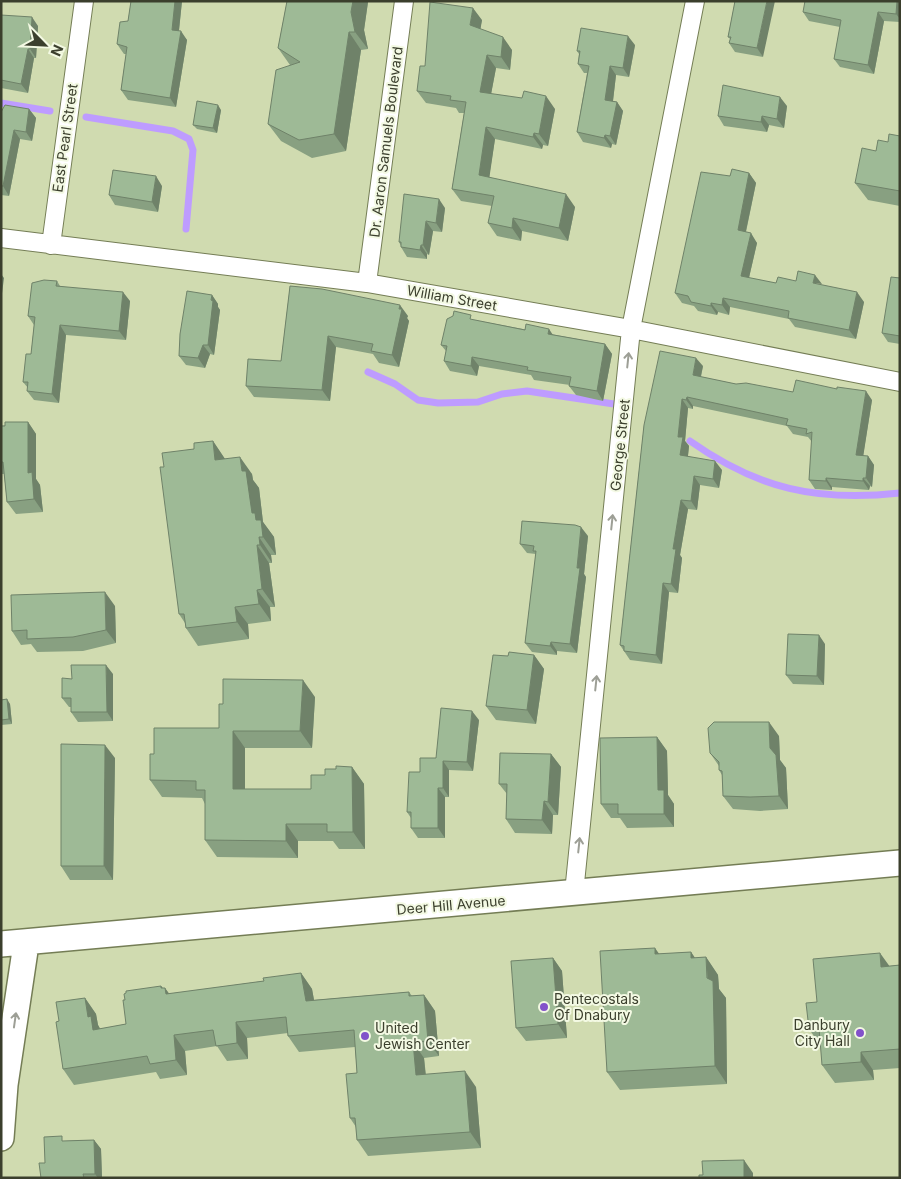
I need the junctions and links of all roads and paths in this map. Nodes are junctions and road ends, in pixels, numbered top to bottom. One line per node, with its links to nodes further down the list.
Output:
1 (84, 1): 5 (street, East Pearl Street)
2 (404, 1): 6 (street, Dr. Aaron Samuels Boulevard)
3 (695, 1): 7 (street, George Street)
4 (1, 238): 5 (street, William Street)
5 (51, 245): 6 (street, William Street)
6 (367, 283): 7 (street, William Street)
7 (632, 329): 8 (street, William Street); 10 (street, George Street, one-way to 7)
8 (900, 382)
9 (900, 864): 10 (street, Deer Hill Avenue)
10 (574, 894): 12 (street, Deer Hill Avenue)
11 (1, 944): 12 (street, Deer Hill Avenue)
12 (26, 944): 14 (street, one-way to 12)
13 (1, 1055): 14 (street)
14 (6, 1085): 15 (street)
15 (1, 1138)

